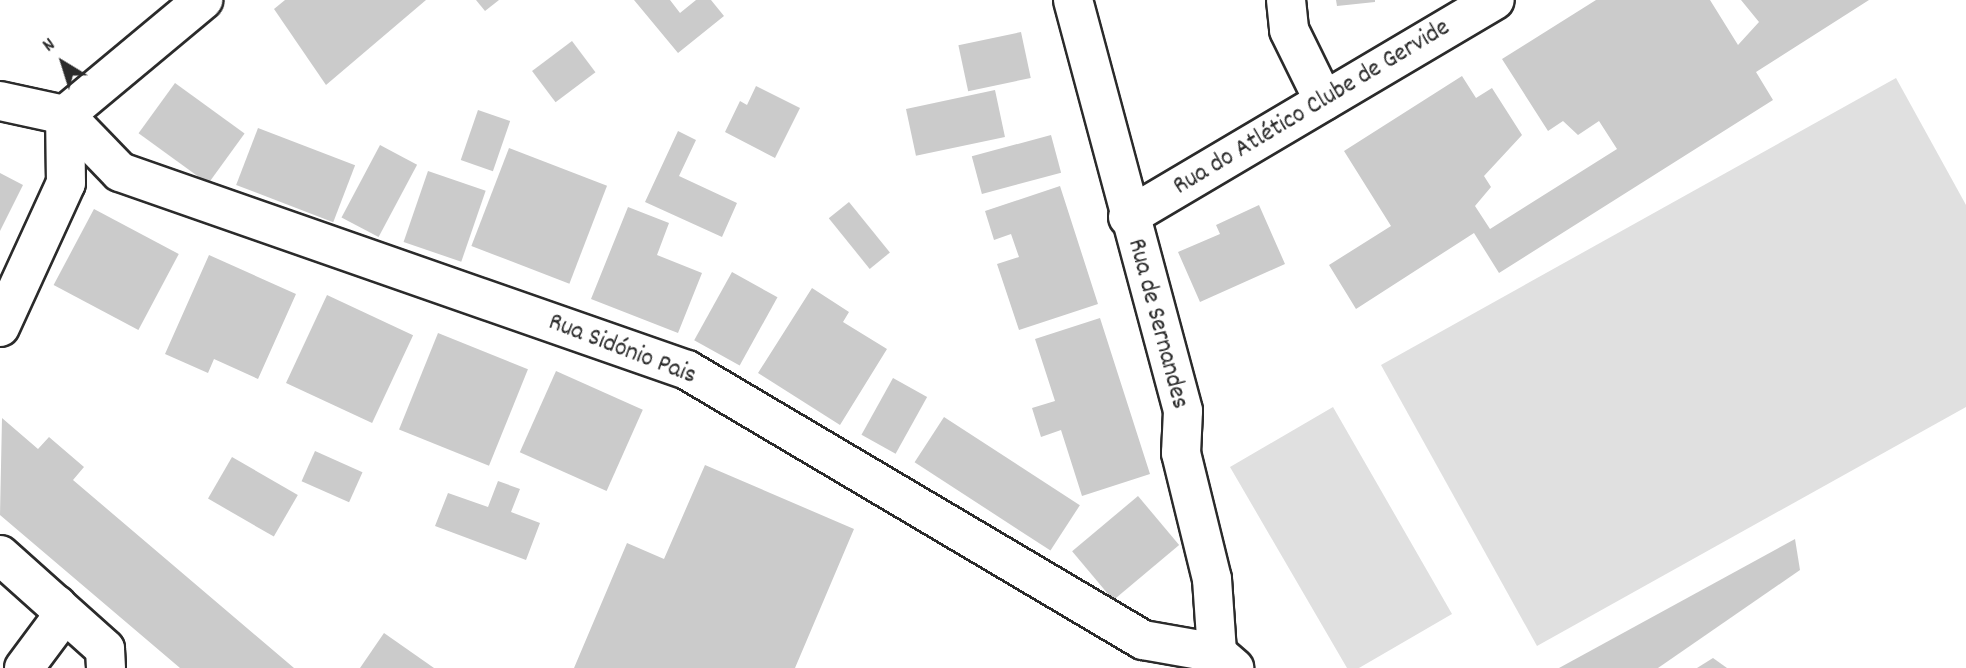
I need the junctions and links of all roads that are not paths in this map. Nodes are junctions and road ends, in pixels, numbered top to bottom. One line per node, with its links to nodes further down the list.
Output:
1 (203, 0): 7 (street)
2 (1073, 0): 8 (street, Rua de Sernandes)
3 (1286, 0): 6 (street)
4 (1495, 0): 6 (street, Rua do Atlético Clube de Gervide)
5 (0, 101): 7 (street)
6 (1324, 101): 8 (street, Rua do Atlético Clube de Gervide)
7 (65, 115): 9 (street); 12 (street, Rua Sidónio Pais)
8 (1128, 217): 12 (street, Rua de Sernandes)
9 (0, 327)
10 (0, 555): 11 (street)
11 (57, 605): 13 (street); 14 (street)
12 (1225, 660)
13 (23, 668)
14 (106, 668)

